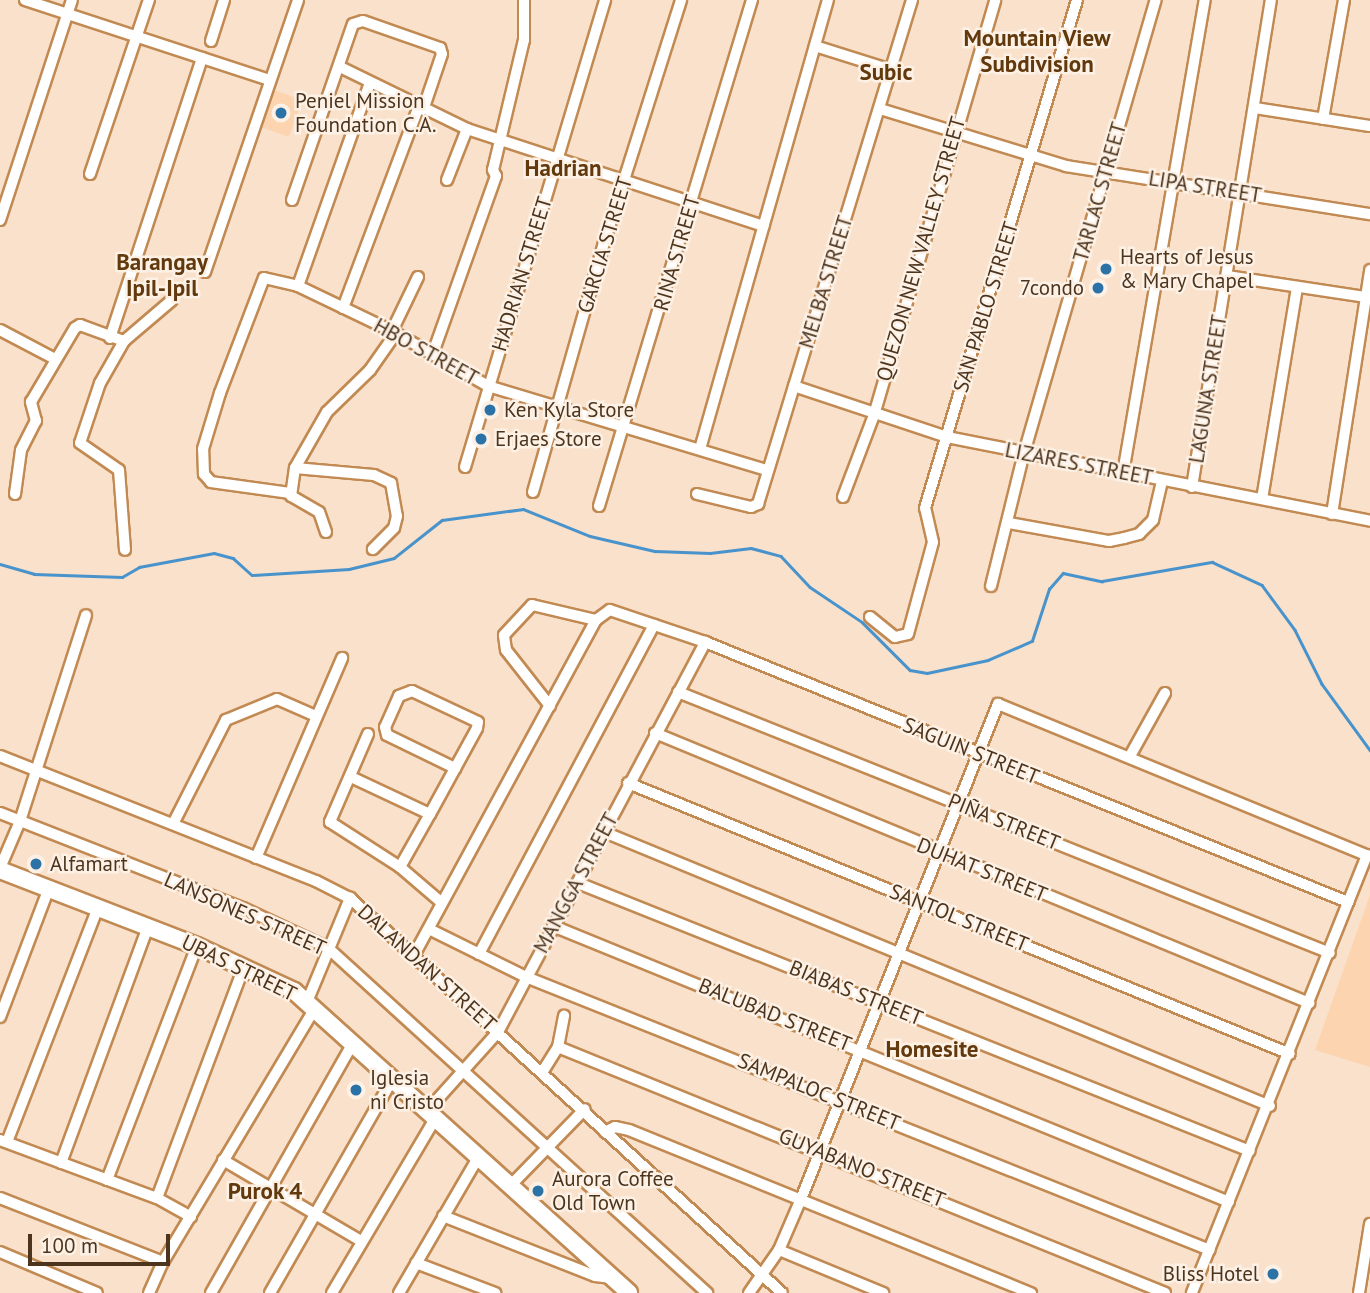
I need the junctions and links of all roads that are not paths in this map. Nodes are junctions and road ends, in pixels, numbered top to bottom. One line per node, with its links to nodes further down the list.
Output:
1 (25, 0): 18 (street)
2 (72, 0): 18 (street)
3 (149, 0): 19 (street)
4 (224, 0): 20 (street)
5 (298, 0): 25 (street)
6 (524, 0): 34 (street)
7 (605, 0): 36 (street, HADRIAN STREET)
8 (681, 0): 40 (street, GARCIA STREET)
9 (752, 0): 44 (street, RINA STREET)
10 (828, 0): 21 (street)
11 (912, 0): 24 (street, MELBA STREET)
12 (995, 0): 33 (street, QUEZON NEW VALLEY STREET)
13 (1077, 0): 35 (street, SAN PABLO STREET)
14 (1156, 0): 37 (street, TARLAC STREET)
15 (1205, 0): 41 (street)
16 (1271, 0): 27 (street, LAGUNA STREET)
17 (1343, 0): 30 (street)
18 (68, 12): 19 (street); 46 (street)
19 (138, 35): 22 (street); 38 (street)
20 (211, 41)
21 (815, 46): 24 (street); 47 (street)
22 (202, 58): 25 (street); 59 (street)
23 (340, 67): 26 (street); 28 (street); 43 (street)
24 (891, 70): 29 (street, MELBA STREET)
25 (270, 80): 49 (street)
26 (369, 85): 28 (street); 52 (street)
27 (1255, 108): 30 (street); 42 (street, LAGUNA STREET)
28 (420, 109): 32 (street); 56 (street)
29 (880, 109): 33 (street, LIPA STREET); 64 (street, MELBA STREET)
30 (1324, 119): 31 (street)
31 (1370, 126)
32 (467, 129): 34 (street); 39 (street)
33 (954, 132): 35 (street, LIPA STREET); 66 (street, QUEZON NEW VALLEY STREET)
34 (501, 140): 36 (street); 61 (street)
35 (1031, 157): 37 (street, LIPA STREET); 68 (street, SAN PABLO STREET)
36 (556, 160): 40 (street); 63 (street, HADRIAN STREET)
37 (1105, 173): 41 (street, LIPA STREET); 70 (street, TARLAC STREET)
38 (90, 174)
39 (447, 180)
40 (626, 180): 44 (street); 65 (street, GARCIA STREET)
41 (1171, 181): 42 (street, LIPA STREET); 74 (street)
42 (1241, 193): 45 (street, LIPA STREET); 50 (street, LAGUNA STREET)
43 (292, 200)
44 (692, 201): 47 (street); 67 (street, RINA STREET)
45 (1370, 214)
46 (0, 220)
47 (764, 226): 69 (street)
48 (1370, 270): 54 (street)
49 (205, 272)
50 (1227, 276): 53 (street); 76 (street, LAGUNA STREET)
51 (418, 277): 58 (street)
52 (298, 286): 56 (street, HBO STREET); 78 (street, HBO STREET)
53 (1297, 288): 54 (street); 82 (street)
54 (1366, 296): 84 (street)
55 (172, 300): 60 (street)
56 (343, 307): 58 (street, HBO STREET)
57 (0, 330): 62 (street)
58 (394, 332): 61 (street, HBO STREET); 72 (street)
59 (110, 338): 60 (street); 62 (street)
60 (124, 341): 89 (street)
61 (433, 353): 63 (street, HBO STREET)
62 (55, 359): 79 (street)
63 (488, 386): 65 (street, HBO STREET); 71 (street, HADRIAN STREET)
64 (794, 386): 66 (street, LIZARES STREET); 73 (street, MELBA STREET)
65 (558, 407): 67 (street, HBO STREET); 77 (street, GARCIA STREET)
66 (874, 415): 68 (street, LIZARES STREET); 81 (street, QUEZON NEW VALLEY STREET)
67 (624, 428): 69 (street, HBO STREET); 83 (street, RINA STREET)
68 (947, 437): 70 (street, LIZARES STREET); 92 (street, SAN PABLO STREET)
69 (700, 449): 73 (street, HBO STREET)
70 (1024, 453): 74 (street, LIZARES STREET); 86 (street, TARLAC STREET)
71 (465, 467)
72 (295, 468): 78 (street); 88 (street)
73 (766, 470): 80 (street, MELBA STREET)
74 (1123, 473): 75 (street, LIZARES STREET)
75 (1162, 481): 76 (street, LIZARES STREET); 86 (street)
76 (1192, 487): 82 (street, LIZARES STREET)
77 (533, 492)
78 (290, 493): 87 (street)
79 (15, 494)
80 (697, 494)
81 (843, 497)
82 (1262, 499): 84 (street, LIZARES STREET)
83 (600, 506)
84 (1332, 514): 85 (street, LIZARES STREET)
85 (1370, 521)
86 (1009, 523): 90 (street, TARLAC STREET)
87 (326, 532)
88 (373, 549)
89 (125, 550)
90 (990, 586)
91 (86, 615): 107 (street)
92 (870, 617)
93 (596, 620): 94 (street, SAGUIN STREET); 99 (street); 99 (street)
94 (654, 625): 95 (street, SAGUIN STREET); 134 (street)
95 (705, 642): 97 (street, MANGGA STREET); 103 (street, SAGUIN STREET)
96 (342, 658): 100 (street)
97 (678, 692): 101 (street, MANGGA STREET); 110 (street, PIÑA STREET)
98 (1165, 693): 105 (street)
99 (550, 706): 125 (street)
100 (316, 716): 114 (street); 117 (street)
101 (655, 733): 109 (street, MANGGA STREET); 116 (street, DUHAT STREET)
102 (368, 734): 108 (street)
103 (977, 753): 105 (street); 110 (street); 124 (street, SAGUIN STREET)
104 (0, 756): 107 (street, DALANDAN STREET)
105 (1130, 756): 124 (street)
106 (455, 768): 106 (street); 112 (street)
107 (36, 770): 113 (street); 114 (street, DALANDAN STREET)
108 (351, 777): 112 (street); 118 (street)
109 (628, 783): 115 (street, MANGGA STREET); 123 (street, SANTOL STREET)
110 (958, 803): 116 (street); 133 (street, PIÑA STREET)
111 (0, 813): 113 (street, LANSONES STREET)
112 (430, 814): 118 (street)
113 (20, 821): 119 (street); 131 (street, LANSONES STREET)
114 (173, 824): 117 (street, DALANDAN STREET)
115 (604, 832): 120 (street, MANGGA STREET); 132 (street)
116 (938, 852): 123 (street); 139 (street, DUHAT STREET)
117 (256, 858): 122 (street, DALANDAN STREET)
118 (400, 867): 125 (street)
119 (0, 869): 121 (street, UBAS STREET)
120 (578, 883): 127 (street, MANGGA STREET); 138 (street, BIABAS STREET)
121 (49, 888): 126 (street, UBAS STREET); 142 (street)
122 (350, 898): 131 (street); 135 (street, DALANDAN STREET)
123 (919, 901): 132 (street); 147 (street, SANTOL STREET)
124 (1348, 902): 133 (street)
125 (442, 903): 129 (street)
126 (98, 907): 128 (street, UBAS STREET); 156 (street)
127 (553, 926): 137 (street, MANGGA STREET); 146 (street, BALUBAD STREET)
128 (148, 927): 130 (street, UBAS STREET); 162 (street)
129 (430, 930): 134 (street, SAMPALOC STREET); 135 (street)
130 (197, 946): 136 (street, UBAS STREET); 163 (street)
131 (328, 948): 140 (street); 149 (street, LANSONES STREET)
132 (899, 950): 138 (street); 152 (street)
133 (1330, 953): 139 (street)
134 (479, 954): 137 (street, SAMPALOC STREET)
135 (414, 955): 143 (street, DALANDAN STREET)
136 (244, 967): 140 (street, UBAS STREET); 167 (street)
137 (526, 977): 143 (street, MANGGA STREET); 151 (street, SAMPALOC STREET)
138 (879, 1002): 146 (street); 159 (street, BIABAS STREET)
139 (1309, 1003): 147 (street)
140 (311, 1005): 144 (street, UBAS STREET); 161 (street)
141 (565, 1016): 145 (street)
142 (0, 1017)
143 (498, 1032): 148 (street, DALANDAN STREET); 149 (street, MANGGA STREET)
144 (353, 1044): 150 (street, UBAS STREET); 165 (street)
145 (558, 1047): 148 (street); 158 (street, GUYABANO STREET)
146 (861, 1049): 151 (street); 169 (street, BALUBAD STREET)
147 (1290, 1054): 152 (street)
148 (543, 1071): 153 (street, DALANDAN STREET)
149 (462, 1074): 154 (street, MANGGA STREET); 157 (street, LANSONES STREET)
150 (392, 1080): 154 (street, UBAS STREET); 170 (street)
151 (841, 1099): 158 (street); 176 (street, SAMPALOC STREET)
152 (1269, 1105): 159 (street)
153 (585, 1110): 155 (street, DALANDAN STREET); 157 (street)
154 (431, 1114): 160 (street, UBAS STREET); 174 (street, MANGGA STREET)
155 (605, 1132): 168 (street); 180 (street, DALANDAN STREET)
156 (4, 1141): 162 (street)
157 (546, 1149): 164 (street); 191 (street, LANSONES STREET)
158 (820, 1150): 168 (street); 197 (street, GUYABANO STREET)
159 (1250, 1151): 169 (street)
160 (478, 1158): 164 (street, UBAS STREET); 171 (street)
161 (223, 1160): 165 (street); 172 (street)
162 (61, 1163): 163 (street)
163 (107, 1180): 167 (street)
164 (510, 1186): 182 (street, UBAS STREET)
165 (270, 1190): 170 (street); 185 (street)
166 (0, 1198): 178 (street)
167 (157, 1198): 172 (street)
168 (801, 1199): 175 (street); 196 (street)
169 (1230, 1202): 176 (street)
170 (313, 1214): 174 (street); 186 (street)
171 (443, 1216): 179 (street); 182 (street)
172 (191, 1217): 178 (street)
173 (1370, 1224): 199 (street)
174 (361, 1241): 187 (street, MANGGA STREET)
175 (779, 1250): 180 (street); 181 (street)
176 (1210, 1250): 198 (street)
177 (0, 1252): 183 (street)
178 (163, 1262): 184 (street)
179 (416, 1263): 188 (street); 189 (street)
180 (764, 1277): 192 (street); 193 (street, DALANDAN STREET)
181 (847, 1279): 194 (street); 195 (street)
182 (614, 1284): 190 (street, UBAS STREET)
183 (97, 1293)
184 (149, 1293)
185 (211, 1293)
186 (270, 1293)
187 (332, 1293)
188 (399, 1293)
189 (495, 1293)
190 (629, 1293)
191 (706, 1293)
192 (749, 1293)
193 (782, 1293)
194 (861, 1293)
195 (883, 1293)
196 (1031, 1293)
197 (1165, 1293)
198 (1192, 1293)
199 (1359, 1293)

